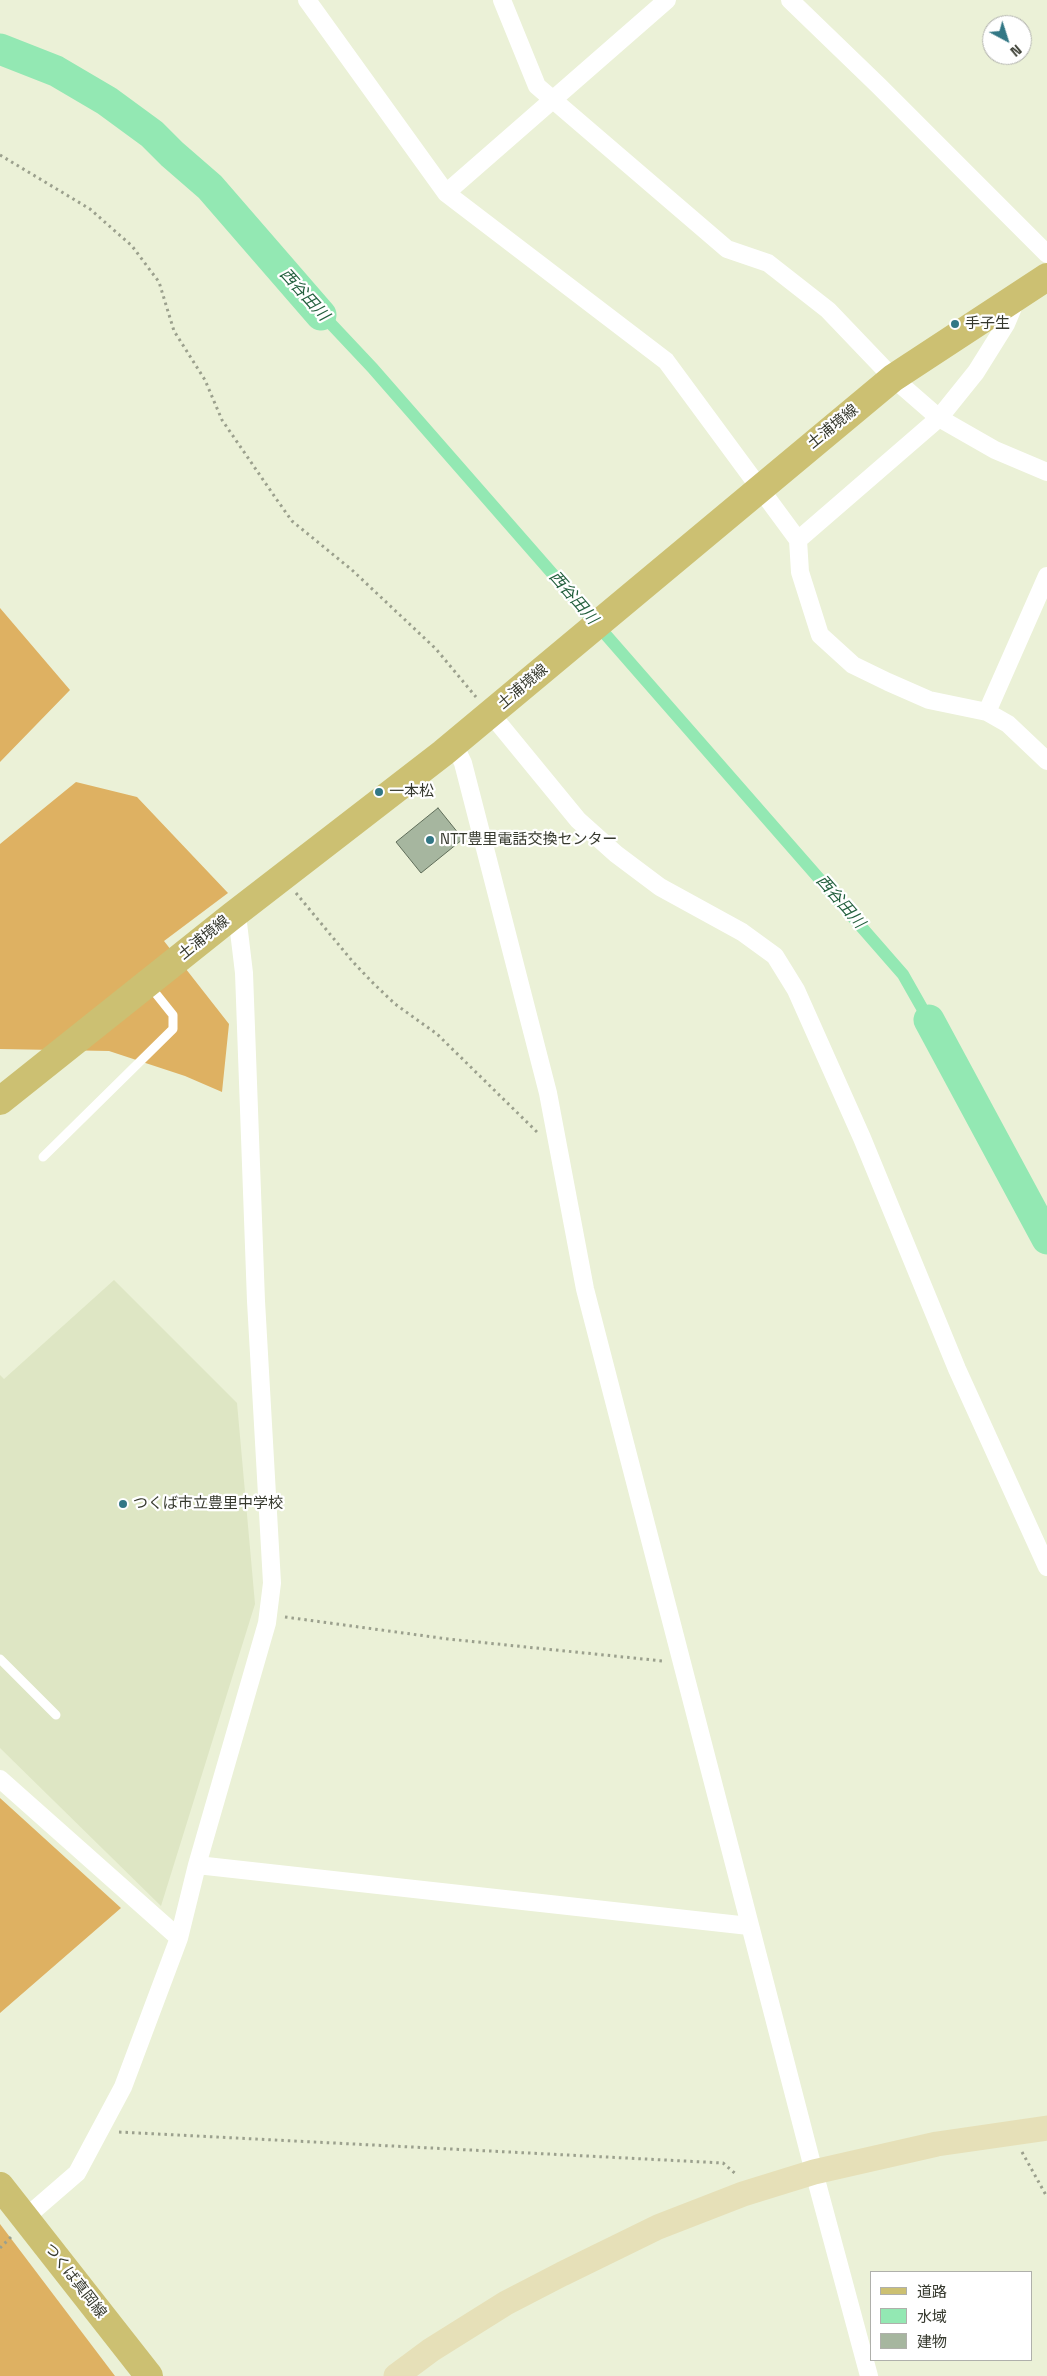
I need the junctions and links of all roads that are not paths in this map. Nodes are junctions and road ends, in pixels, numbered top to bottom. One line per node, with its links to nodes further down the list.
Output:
1 (307, 0): 6 (street)
2 (502, 0): 5 (street)
3 (667, 0): 5 (street)
4 (790, 0): 7 (street)
5 (552, 100): 6 (street); 10 (street)
6 (446, 193): 13 (street)
7 (1047, 254)
8 (1047, 277): 9 (main road, 土浦境線)
9 (1018, 296): 10 (main road, 土浦境線); 11 (street)
10 (893, 378): 11 (street); 13 (main road, 土浦境線)
11 (939, 418): 12 (street); 14 (street)
12 (1047, 472)
13 (759, 488): 14 (street); 17 (main road, 土浦境線)
14 (798, 540): 16 (street)
15 (1047, 576): 16 (street)
16 (987, 712): 19 (street)
17 (491, 714): 18 (main road, 土浦境線); 24 (street)
18 (454, 744): 20 (main road, 土浦境線); 29 (street)
19 (1047, 761)
20 (232, 916): 21 (main road, 土浦境線); 28 (street)
21 (148, 983): 22 (main road, 土浦境線); 23 (lane)
22 (0, 1101)
23 (43, 1157)
24 (1047, 1567)
25 (0, 1659): 26 (lane)
26 (56, 1715)
27 (0, 1779): 30 (street)
28 (197, 1864): 29 (street); 30 (street)
29 (750, 1926): 32 (street)
30 (179, 1938): 34 (street)
31 (1047, 2128): 32 (street)
32 (814, 2172): 36 (street); 37 (street)
33 (0, 2186): 34 (main road, つくば真岡線)
34 (25, 2218): 35 (main road, つくば真岡線)
35 (149, 2376)
36 (396, 2376)
37 (869, 2376)

